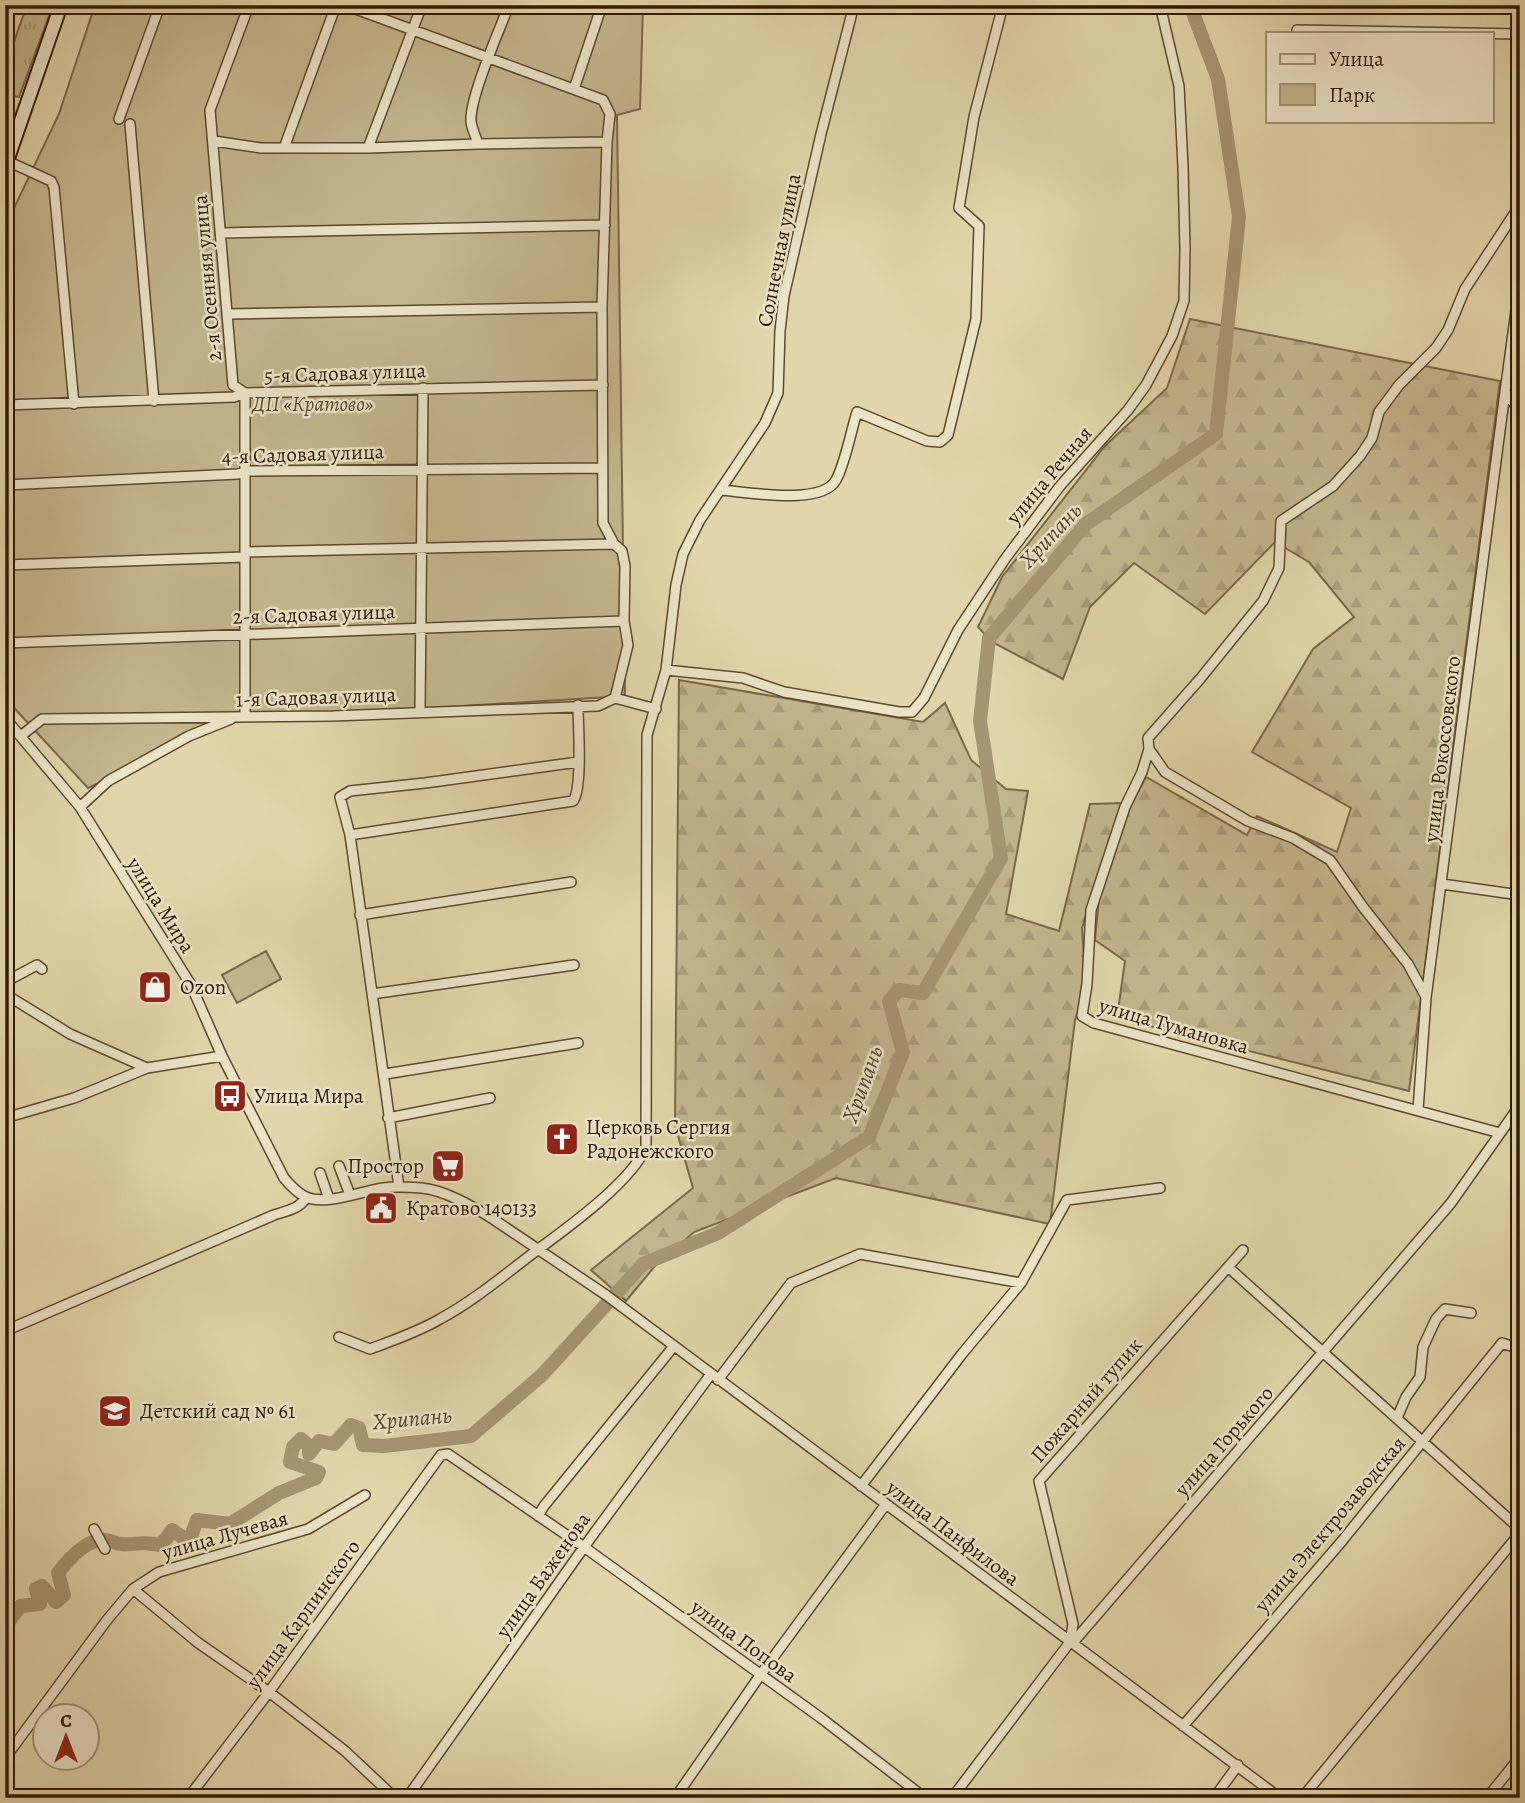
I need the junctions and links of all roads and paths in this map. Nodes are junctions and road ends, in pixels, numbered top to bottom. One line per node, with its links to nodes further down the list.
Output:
1 (61, 5): 28 (main road)
2 (160, 5): 21 (street)
3 (249, 5): 23 (street, 2-я Осенняя улица)
4 (336, 5): 26 (street)
5 (345, 5): 15 (street)
6 (422, 5): 15 (street)
7 (509, 5): 19 (street)
8 (602, 5): 20 (street)
9 (854, 5): 47 (street, Солнечная улица)
10 (1003, 5): 47 (street)
11 (1160, 5): 56 (street, улица Речная)
12 (1519, 5): 13 (street)
13 (1520, 22)
14 (1297, 30): 16 (street)
15 (413, 31): 19 (street); 27 (street)
16 (1408, 32)
17 (1494, 34): 18 (street)
18 (1520, 34)
19 (489, 59): 20 (street); 25 (street)
20 (574, 89): 24 (street)
21 (119, 119)
22 (130, 124): 39 (street)
23 (214, 141): 26 (street); 31 (street, 2-я Осенняя улица)
24 (607, 142): 25 (street); 30 (street)
25 (478, 144): 27 (street)
26 (284, 148): 27 (street)
27 (368, 148)
28 (6, 164): 40 (street)
29 (1520, 205): 65 (street, улица Тумановка)
30 (604, 225): 31 (street); 33 (street)
31 (221, 233): 34 (street, 2-я Осенняя улица)
32 (1520, 281): 37 (street, улица Рокоссовского)
33 (602, 307): 34 (street); 35 (street)
34 (229, 314): 38 (street, 2-я Осенняя улица)
35 (603, 385): 36 (street, 5-я Садовая улица); 44 (street)
36 (423, 388): 38 (street, 5-я Садовая улица); 43 (street)
37 (1505, 392): 42 (street); 70 (street, улица Рокоссовского)
38 (246, 393): 39 (street, 5-я Садовая улица); 45 (street, 2-я Осенняя улица)
39 (154, 401): 40 (street, 5-я Садовая улица)
40 (74, 404): 41 (street, 5-я Садовая улица)
41 (5, 405)
42 (1520, 411)
43 (423, 468): 44 (street, 4-я Садовая улица); 45 (street, 4-я Садовая улица); 49 (street)
44 (602, 468): 48 (street)
45 (246, 471): 46 (street, 4-я Садовая улица); 50 (street, 2-я Осенняя улица)
46 (5, 485)
47 (721, 490): 56 (street, Солнечная улица)
48 (614, 544): 49 (street); 52 (street)
49 (423, 547): 50 (street); 53 (street)
50 (245, 554): 51 (street); 54 (street, 2-я Осенняя улица)
51 (5, 565)
52 (624, 621): 53 (street, 2-я Садовая улица); 57 (street)
53 (422, 627): 54 (street, 2-я Садовая улица); 60 (street)
54 (245, 635): 55 (street, 2-я Садовая улица); 61 (street, 2-я Осенняя улица)
55 (5, 643)
56 (666, 670): 59 (street, Солнечная улица)
57 (615, 698): 58 (street, 1-я Садовая улица); 59 (street)
58 (578, 705): 60 (street, 1-я Садовая улица); 66 (street)
59 (656, 709): 96 (street, Солнечная улица)
60 (419, 712): 61 (street, 1-я Садовая улица)
61 (245, 716): 62 (street, 1-я Садовая улица)
62 (235, 717): 64 (street, 1-я Садовая улица); 67 (street)
63 (5, 718): 64 (street, улица Мира)
64 (22, 735): 67 (street, улица Мира)
65 (1149, 749): 78 (street); 85 (street, улица Тумановка)
66 (578, 762): 68 (street); 68 (street)
67 (80, 807): 80 (street, улица Мира)
68 (350, 835): 72 (street)
69 (571, 881): 72 (street)
70 (1442, 884): 71 (street); 78 (street, улица Рокоссовского)
71 (1520, 895)
72 (360, 915): 76 (street)
73 (575, 965): 76 (street)
74 (42, 969): 75 (street)
75 (5, 982)
76 (372, 993): 82 (street)
77 (5, 994): 81 (street)
78 (1426, 998): 85 (street, улица Рокоссовского)
79 (578, 1043): 82 (street)
80 (222, 1056): 81 (street); 94 (street, улица Мира)
81 (147, 1068): 86 (street)
82 (384, 1074): 87 (street)
83 (490, 1098): 87 (street)
84 (1520, 1105): 88 (street, улица Горького)
85 (1418, 1110): 88 (street, улица Тумановка)
86 (5, 1118)
87 (388, 1118): 91 (street)
88 (1500, 1133): 105 (street, улица Горького)
89 (339, 1166): 93 (street)
90 (320, 1173): 95 (street)
91 (399, 1187): 93 (street); 96 (street)
92 (1160, 1188): 99 (street)
93 (351, 1195): 95 (street)
94 (306, 1198): 95 (street); 101 (street)
95 (329, 1199)
96 (538, 1249): 102 (street, Солнечная улица); 103 (street, улица Панфилова)
97 (1243, 1250): 98 (street, Пожарный тупик)
98 (1228, 1267): 105 (street); 119 (street, Пожарный тупик)
99 (1021, 1283): 106 (street, улица Баженова); 110 (street)
100 (1471, 1313): 107 (street)
101 (5, 1331)
102 (339, 1337)
103 (674, 1346): 106 (street, улица Панфилова); 113 (street, улица Баженова)
104 (1520, 1349): 108 (street, улица Электрозаводская)
105 (1322, 1353): 107 (street); 119 (street, улица Горького)
106 (715, 1377): 110 (street, улица Панфилова); 116 (street, улица Баженова)
107 (1397, 1418): 108 (street)
108 (1422, 1441): 115 (street); 122 (street, улица Электрозаводская)
109 (448, 1454): 113 (street, улица Попова); 121 (street, улица Карпинского)
110 (861, 1486): 112 (street, улица Панфилова)
111 (365, 1495): 118 (street, улица Лучевая)
112 (886, 1504): 119 (street, улица Панфилова); 120 (street)
113 (538, 1516): 116 (street, улица Попова)
114 (94, 1529): 117 (street)
115 (1520, 1531): 134 (street)
116 (584, 1547): 120 (street, улица Попова); 128 (street, улица Баженова)
117 (105, 1549)
118 (134, 1589): 121 (street); 124 (street, улица Лучевая)
119 (1070, 1642): 122 (street, улица Панфилова); 131 (street, улица Горького)
120 (761, 1674): 129 (street); 130 (street, улица Попова)
121 (269, 1692): 126 (street, улица Карпинского); 127 (street)
122 (1183, 1726): 125 (street, улица Панфилова)
123 (1520, 1757): 135 (street)
124 (5, 1758)
125 (1238, 1765): 132 (street); 133 (street, улица Панфилова)
126 (188, 1798)
127 (395, 1798)
128 (407, 1798)
129 (674, 1798)
130 (925, 1798)
131 (952, 1798)
132 (1214, 1798)
133 (1280, 1798)
134 (1302, 1798)
135 (1487, 1798)

